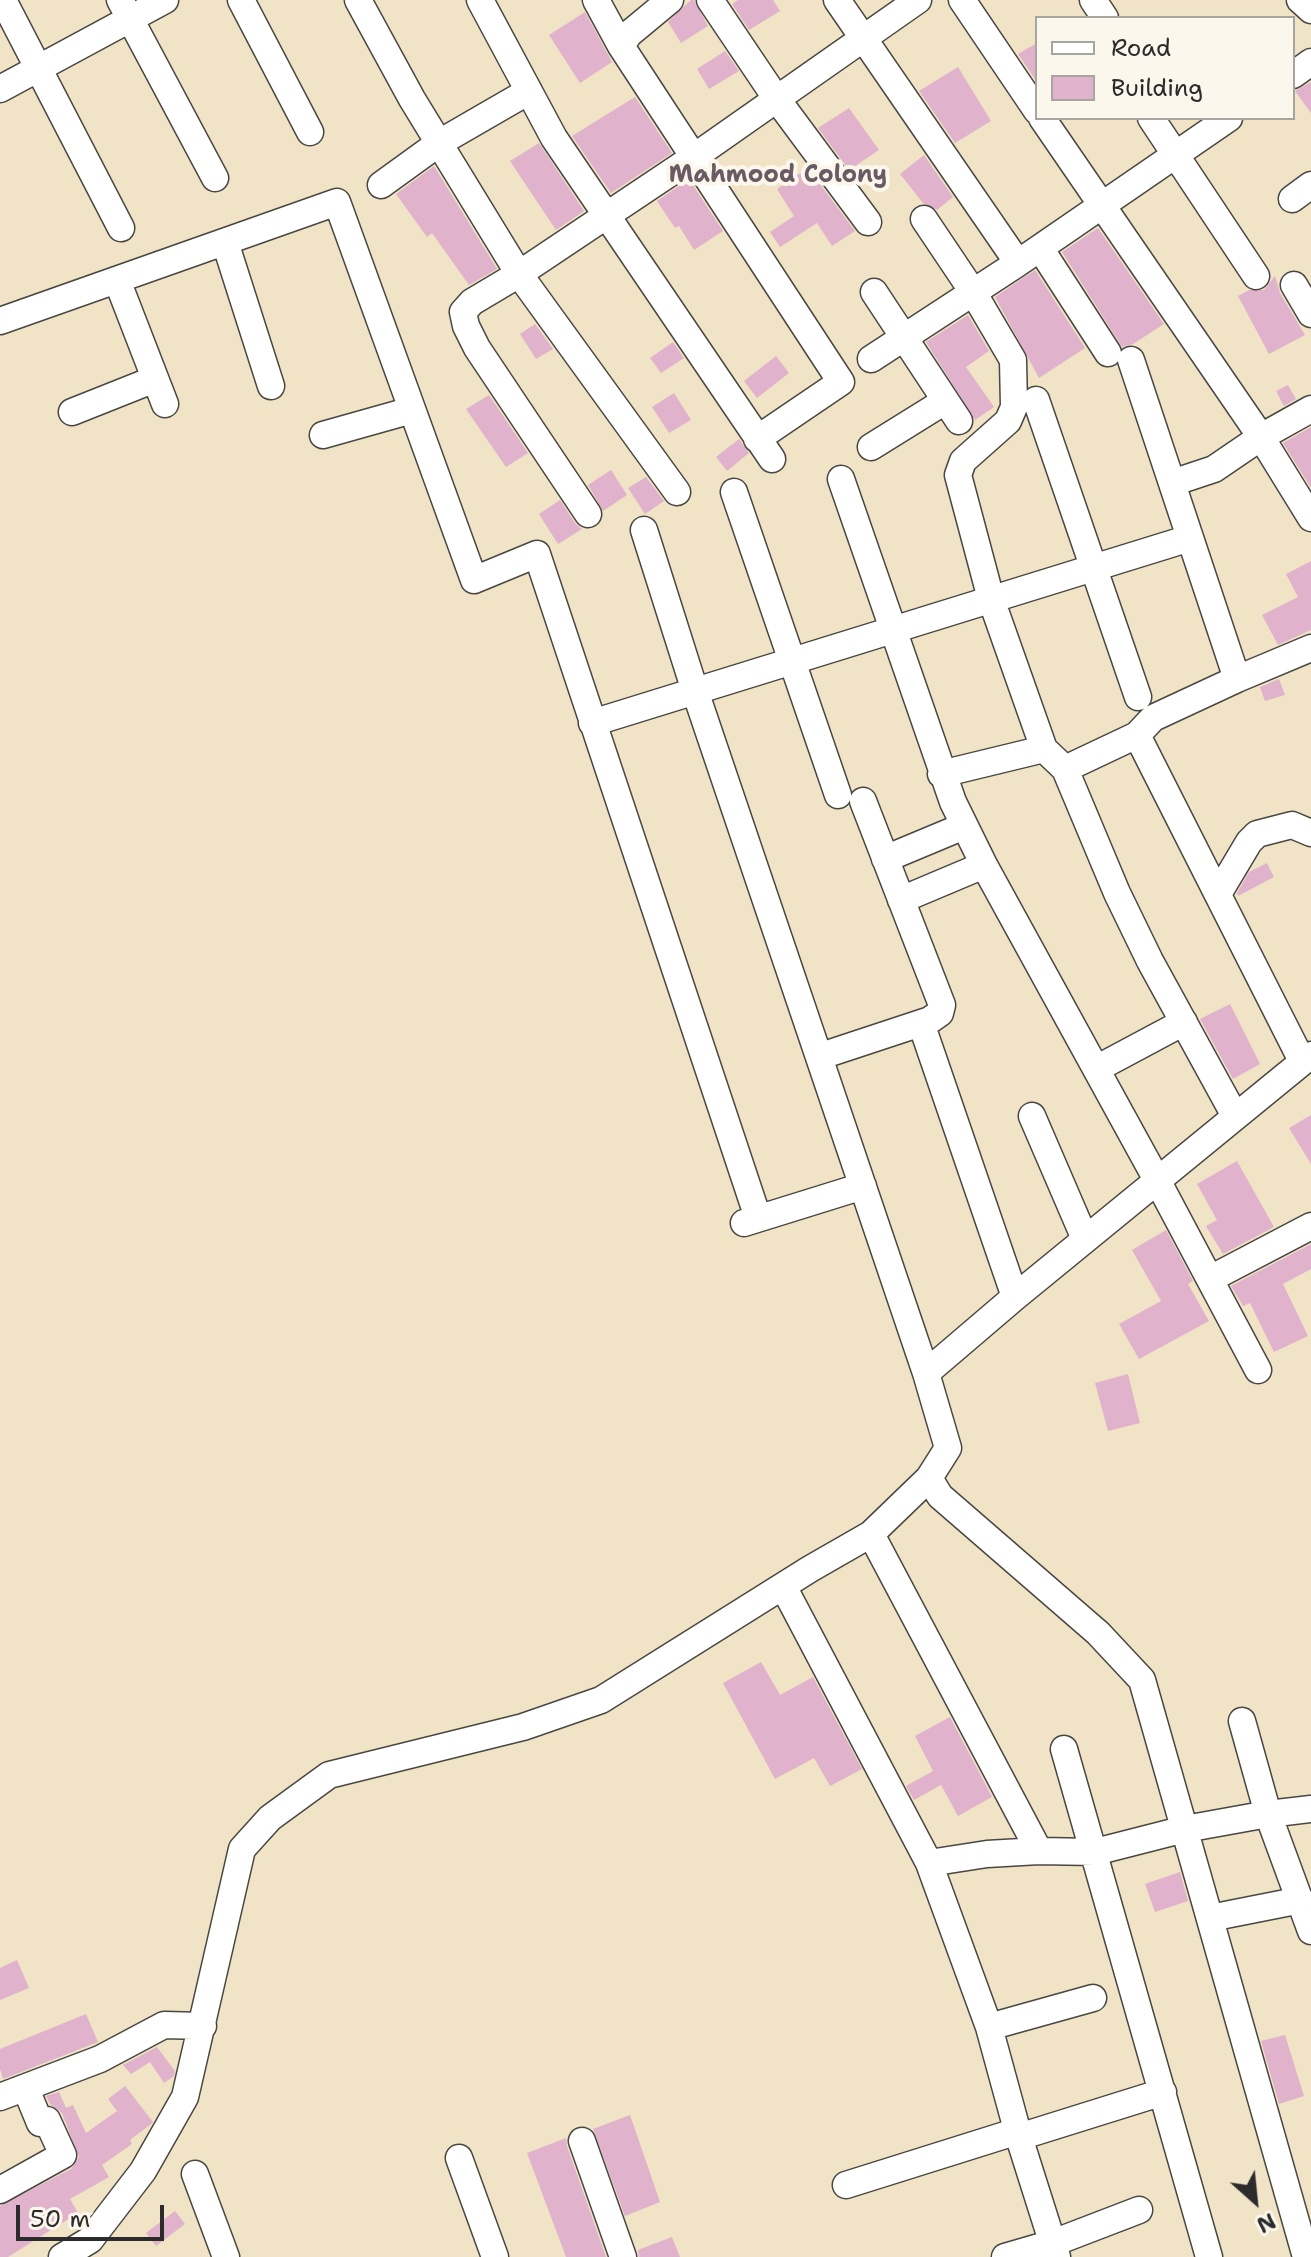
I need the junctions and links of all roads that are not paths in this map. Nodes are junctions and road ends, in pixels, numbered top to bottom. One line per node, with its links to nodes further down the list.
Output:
1 (3, 0): 17 (street)
2 (165, 0): 13 (street)
3 (241, 0): 25 (street)
4 (358, 0): 26 (street)
5 (480, 0): 19 (street)
6 (596, 0): 16 (street)
7 (670, 0): 16 (street)
8 (710, 0): 20 (street)
9 (837, 0): 15 (street)
10 (918, 0): 15 (street)
11 (962, 0): 21 (street)
12 (1300, 0): 14 (street)
13 (125, 9): 17 (street); 29 (street)
14 (1311, 10)
15 (863, 38): 20 (street); 38 (street)
16 (621, 46): 28 (street)
17 (38, 68): 18 (street); 35 (street)
18 (0, 89)
19 (529, 91): 26 (street); 32 (street)
20 (776, 98): 28 (street); 34 (street)
21 (1035, 108)
22 (1043, 120): 31 (street)
23 (1152, 120): 27 (street)
24 (1226, 120): 27 (street)
25 (310, 132)
26 (439, 143): 30 (street); 39 (street)
27 (1175, 155): 31 (street); 40 (street)
28 (694, 157): 32 (street); 32 (street)
29 (215, 178)
30 (381, 185)
31 (1101, 205): 37 (street); 58 (street)
32 (605, 216): 39 (street)
33 (924, 219): 44 (street)
34 (868, 222)
35 (121, 228)
36 (225, 242): 41 (street); 50 (street); 54 (street)
37 (1040, 248): 38 (street); 62 (street)
38 (1018, 263): 44 (street)
39 (519, 274): 63 (street); 65 (street)
40 (1256, 276)
41 (117, 280): 46 (street); 49 (street)
42 (1294, 285): 45 (street)
43 (874, 292): 47 (street)
44 (973, 292): 47 (street); 56 (street)
45 (1311, 314)
46 (0, 321)
47 (903, 338): 48 (street); 60 (street)
48 (871, 359)
49 (155, 379): 52 (street); 55 (street)
50 (271, 386)
51 (1036, 400): 59 (street)
52 (165, 404)
53 (1311, 409): 58 (street)
54 (412, 410): 57 (street); 77 (street)
55 (72, 412)
56 (1008, 421): 59 (street); 70 (street)
57 (323, 435)
58 (1261, 437): 62 (street); 66 (street)
59 (1051, 443): 69 (street)
60 (871, 447)
61 (841, 479): 71 (street)
62 (1172, 483): 68 (street)
63 (677, 492)
64 (734, 492): 73 (street)
65 (588, 514)
66 (1311, 518)
67 (644, 530): 75 (street)
68 (1190, 538): 69 (street); 74 (street)
69 (1095, 567): 70 (street); 76 (street)
70 (991, 599): 71 (street); 79 (street)
71 (893, 630): 73 (street); 81 (street)
72 (1311, 648): 74 (street)
73 (794, 661): 75 (street); 84 (street)
74 (1237, 679): 78 (street)
75 (695, 691): 77 (street); 90 (street)
76 (1138, 697)
77 (592, 723): 96 (street)
78 (1137, 735): 80 (street); 86 (street)
79 (1044, 749): 80 (street); 81 (street)
80 (1065, 769): 88 (street)
81 (941, 774): 82 (street)
82 (964, 826): 84 (street); 85 (street)
83 (1309, 827): 86 (street)
84 (885, 859): 87 (street)
85 (984, 865): 87 (street); 92 (street)
86 (1218, 894): 91 (street)
87 (901, 900): 89 (street)
88 (1184, 1022): 92 (street); 94 (street)
89 (921, 1023): 90 (street); 100 (street)
90 (821, 1056): 96 (street)
91 (1306, 1058): 94 (street)
92 (1096, 1069): 95 (street)
93 (1032, 1116): 98 (street)
94 (1235, 1116): 95 (street)
95 (1157, 1180): 98 (street); 99 (street)
96 (863, 1186): 102 (street)
97 (1311, 1226): 99 (street)
98 (1085, 1239): 100 (street)
99 (1210, 1279): 101 (street)
100 (1015, 1297): 102 (street)
101 (1258, 1370)
102 (926, 1373): 103 (street)
103 (929, 1478): 104 (street); 110 (street)
104 (871, 1534): 105 (street); 111 (street)
105 (783, 1586): 113 (street); 118 (street)
106 (1242, 1721): 109 (street)
107 (1064, 1749): 112 (street)
108 (1311, 1809): 109 (street)
109 (1268, 1814): 110 (street); 114 (street)
110 (1185, 1829): 112 (street); 115 (street)
111 (1039, 1851): 112 (street); 113 (street)
112 (1095, 1852): 121 (street)
113 (929, 1863): 119 (street)
114 (1301, 1900): 115 (street); 116 (street)
115 (1210, 1918): 138 (street)
116 (1311, 1931)
117 (1093, 1998): 119 (street)
118 (203, 2026): 120 (street); 130 (street)
119 (989, 2027): 123 (street)
120 (26, 2089): 122 (street); 128 (street)
121 (1163, 2092): 123 (street); 137 (street)
122 (0, 2097)
123 (1018, 2134): 127 (street); 131 (street)
124 (582, 2141): 135 (street)
125 (459, 2158): 134 (street)
126 (195, 2174): 133 (street)
127 (846, 2185)
128 (0, 2190)
129 (1139, 2210): 131 (street)
130 (95, 2248): 132 (street)
131 (1055, 2250): 136 (street)
132 (62, 2257)
133 (226, 2257)
134 (495, 2257)
135 (623, 2257)
136 (1005, 2257)
137 (1209, 2257)
138 (1308, 2257)

